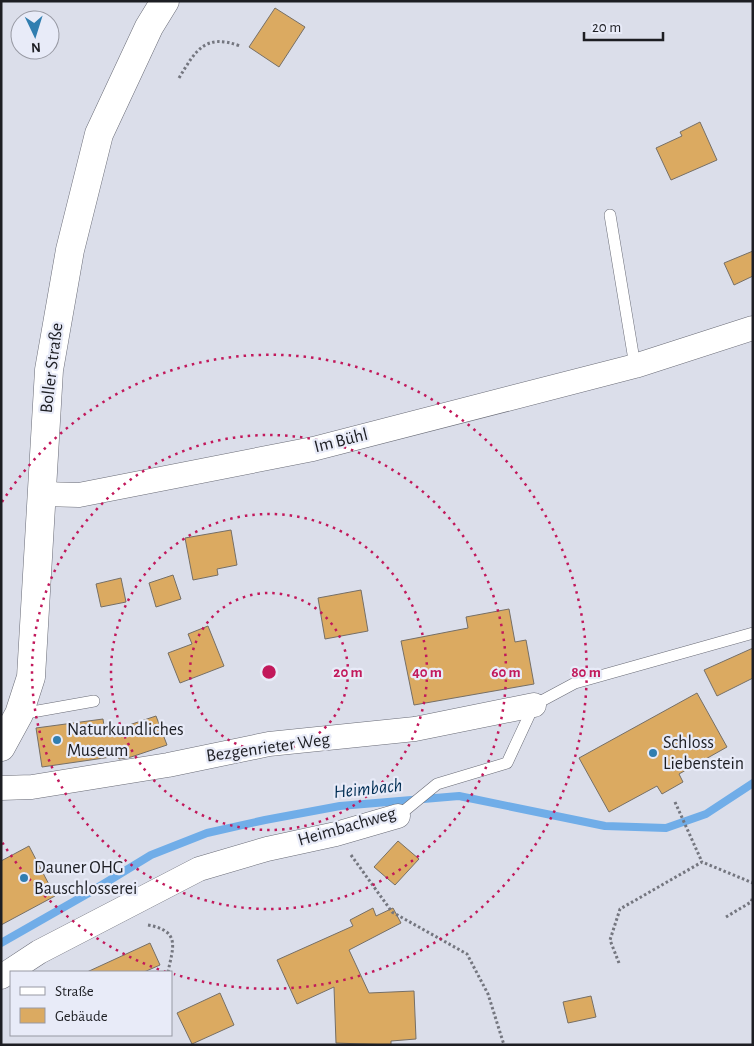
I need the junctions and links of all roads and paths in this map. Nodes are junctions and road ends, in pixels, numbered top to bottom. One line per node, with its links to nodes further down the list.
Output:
1 (165, 1): 7 (main road, Boller Straße)
2 (240, 46): 3 (path)
3 (179, 78)
4 (610, 215): 6 (lane)
5 (753, 328): 6 (street, Im Bühl)
6 (635, 366): 7 (street, Im Bühl)
7 (42, 494): 11 (main road, Boller Straße)
8 (753, 633): 10 (lane)
9 (94, 701): 11 (lane)
10 (534, 706): 13 (street, Bezgenrieter Weg); 15 (lane, Heimbachweg)
11 (19, 714): 12 (main road, Boller Straße)
12 (1, 747)
13 (1, 788)
14 (675, 802): 17 (path)
15 (398, 816): 16 (street, Heimbachweg)
16 (336, 834): 20 (street, Heimbachweg); 25 (path)
17 (702, 862): 18 (path); 22 (path)
18 (753, 882)
19 (753, 897): 21 (path)
20 (116, 911): 23 (street, Heimbachweg); 24 (path)
21 (726, 917)
22 (619, 963)
23 (10, 971)
24 (168, 971)
25 (504, 1045)

